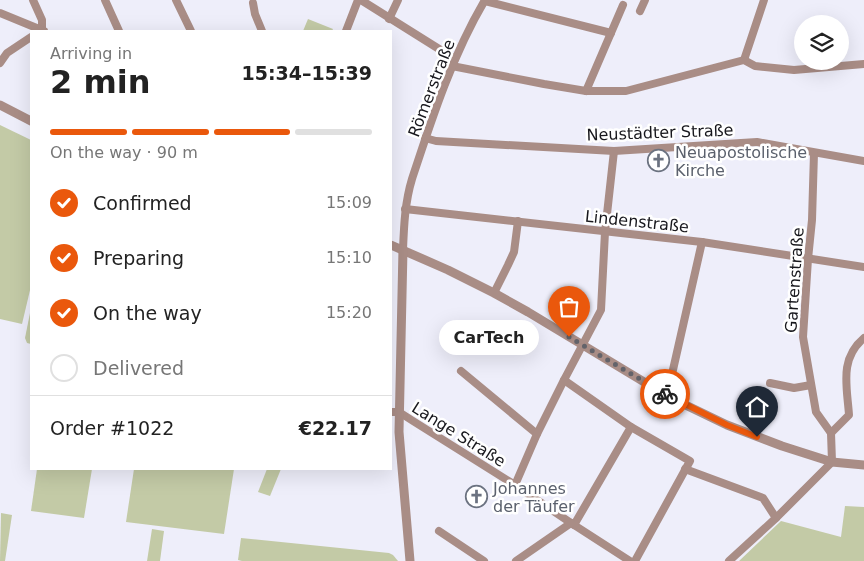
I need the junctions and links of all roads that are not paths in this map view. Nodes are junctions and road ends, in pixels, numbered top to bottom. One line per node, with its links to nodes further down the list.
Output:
1 (33, 0): 15 (street)
2 (104, 0): 16 (street)
3 (176, 0): 17 (street)
4 (360, 0): 13 (street); 19 (street)
5 (398, 0): 13 (street)
6 (485, 0): 20 (street); 23 (street, Römerstraße)
7 (645, 0): 11 (street)
8 (764, 0): 22 (street)
9 (253, 3): 18 (street)
10 (622, 5): 20 (street)
11 (640, 11)
12 (0, 14): 14 (street)
13 (389, 19): 23 (street)
14 (40, 30)
15 (42, 30)
16 (119, 30)
17 (191, 30)
18 (262, 30)
19 (346, 30)
20 (610, 33): 26 (street)
21 (30, 38): 24 (street)
22 (744, 60): 25 (street); 26 (street)
23 (453, 62): 26 (street); 29 (street, Römerstraße)
24 (0, 63)
25 (864, 64)
26 (586, 90)
27 (0, 105): 28 (street)
28 (30, 120)
29 (426, 138): 30 (street, Neustädter Straße); 33 (street, Römerstraße)
30 (614, 151): 31 (street, Neustädter Straße); 35 (street)
31 (814, 153): 32 (street, Neustädter Straße); 39 (street, Gartenstraße)
32 (864, 161)
33 (405, 209): 34 (street, Lindenstraße); 38 (street, Römerstraße)
34 (518, 221): 35 (street, Lindenstraße); 41 (street)
35 (605, 232): 36 (street, Lindenstraße); 43 (street)
36 (702, 242): 39 (street, Lindenstraße); 46 (street)
37 (392, 245): 38 (street)
38 (403, 249): 41 (street); 49 (street)
39 (808, 259): 40 (street, Lindenstraße); 48 (street, Gartenstraße)
40 (864, 267)
41 (494, 293): 43 (street)
42 (864, 338): 51 (street)
43 (582, 346): 45 (street); 53 (street)
44 (461, 371): 52 (street)
45 (564, 380): 50 (street); 52 (street)
46 (670, 383)
47 (770, 383): 48 (street)
48 (811, 385): 51 (street, Gartenstraße)
49 (395, 412): 56 (street, Lange Straße); 60 (street)
50 (631, 427): 55 (street); 58 (street)
51 (831, 433): 53 (street)
52 (538, 434): 56 (street)
53 (832, 462): 54 (street); 57 (street)
54 (864, 465)
55 (685, 469): 57 (street); 63 (street)
56 (515, 485): 58 (street, Lange Straße)
57 (776, 518): 64 (street)
58 (572, 524): 62 (street); 63 (street, Lange Straße)
59 (439, 531): 61 (street)
60 (410, 561)
61 (484, 561)
62 (516, 561)
63 (630, 561)
64 (729, 561)

